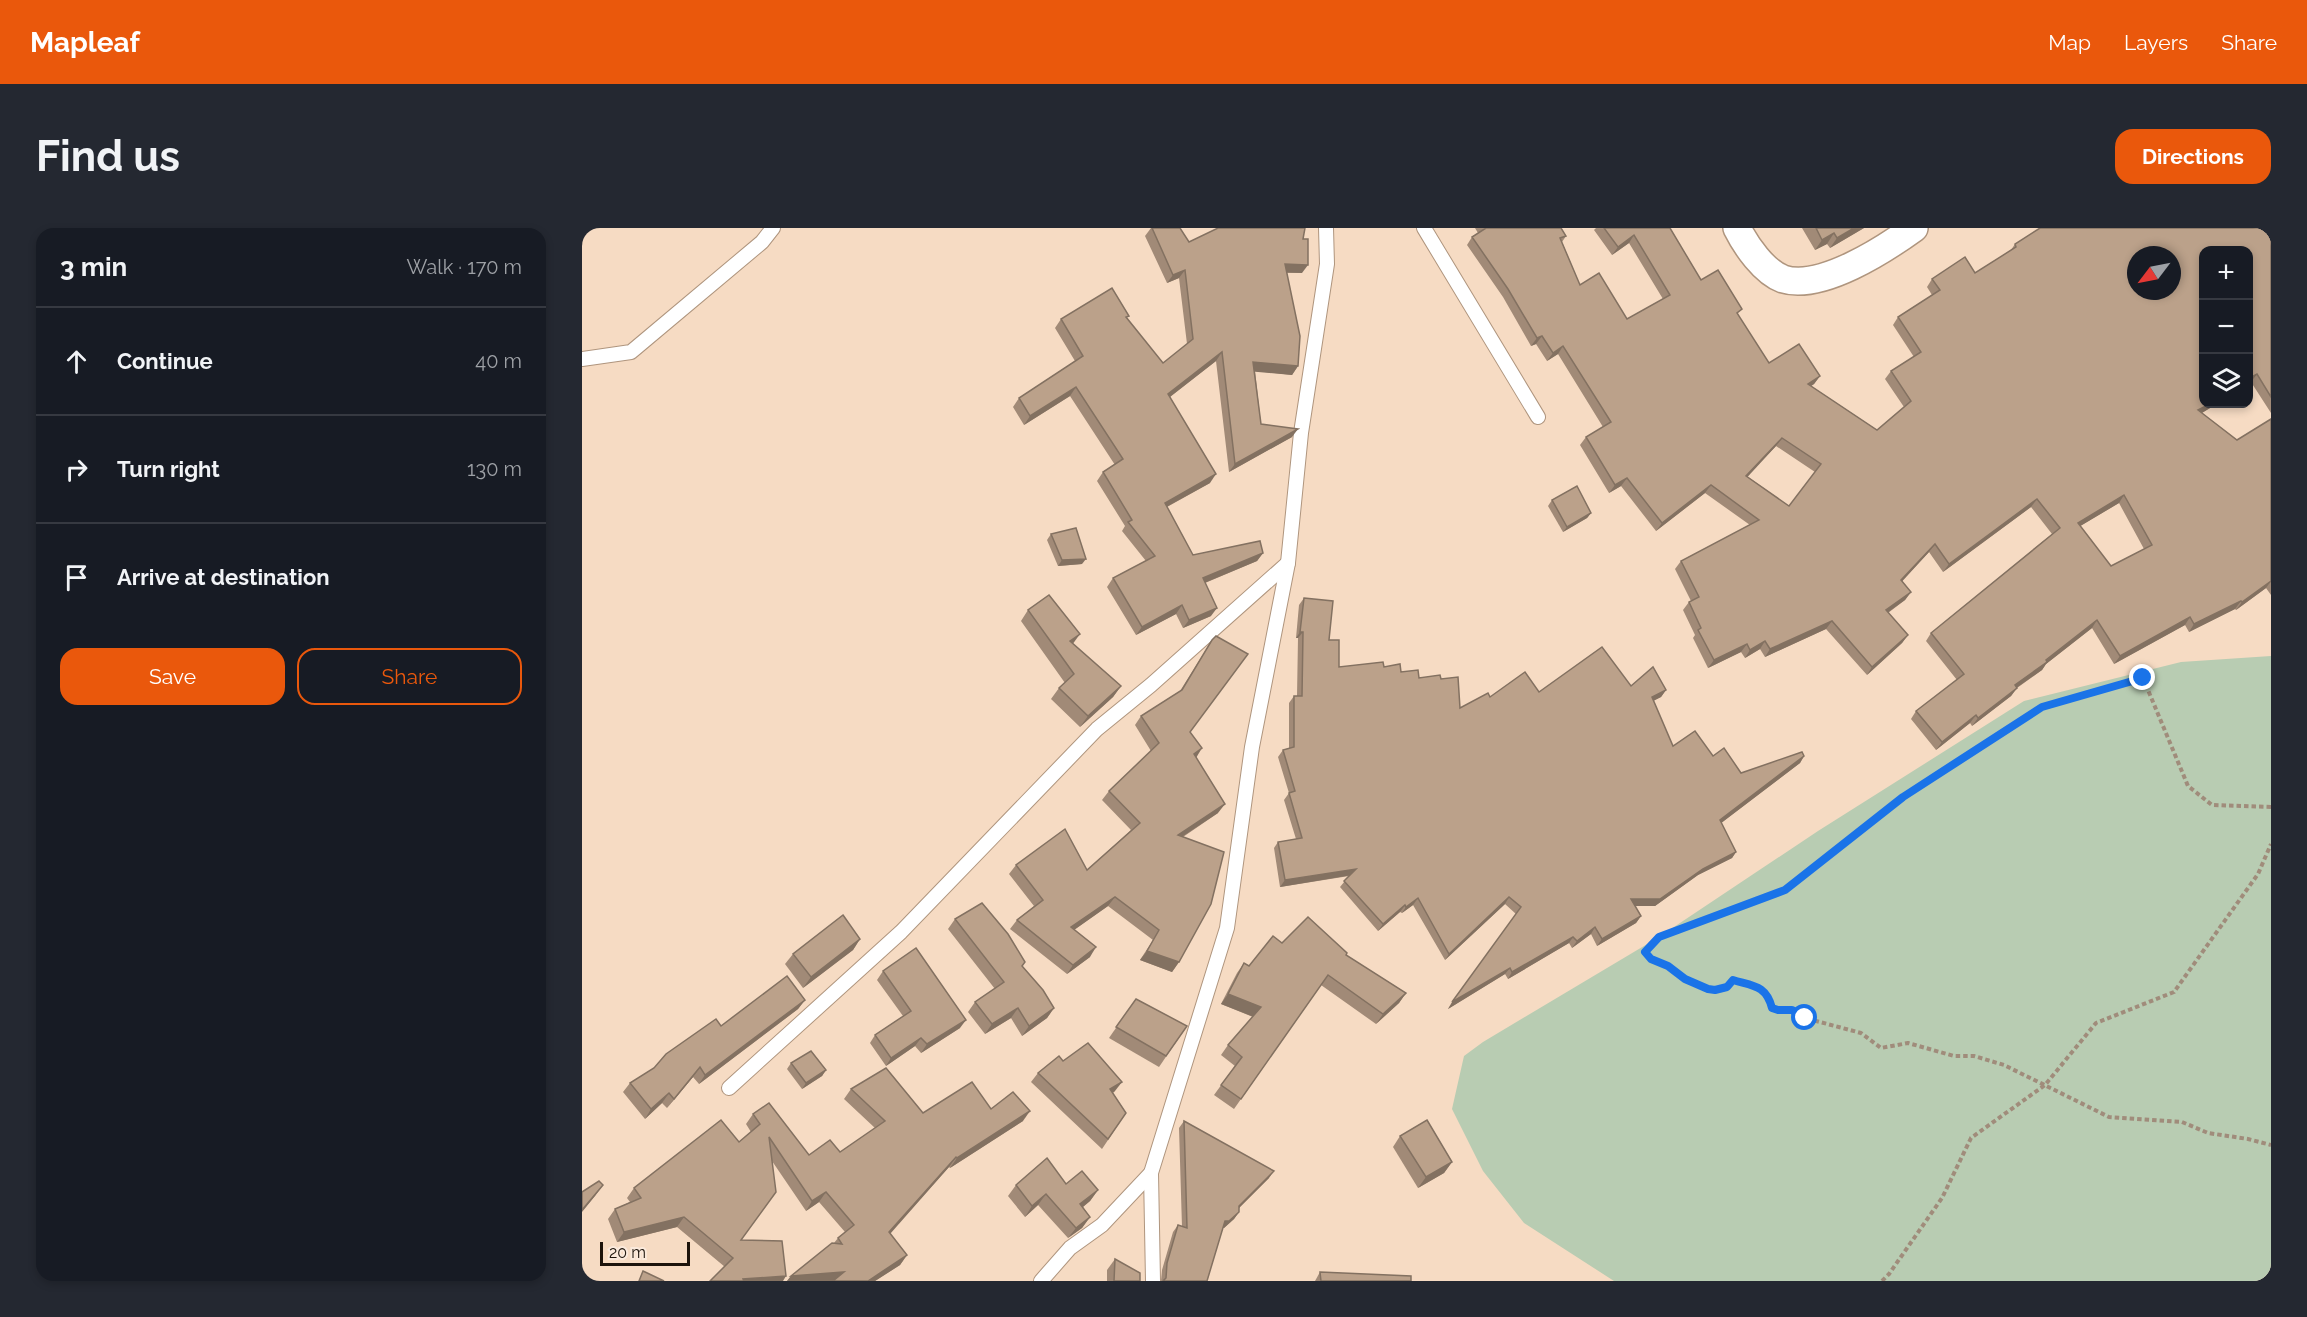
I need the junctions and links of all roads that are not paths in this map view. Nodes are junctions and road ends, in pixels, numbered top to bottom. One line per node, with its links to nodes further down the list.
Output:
1 (773, 228): 6 (lane)
2 (1326, 228): 8 (lane)
3 (1424, 228): 7 (lane)
4 (1737, 228): 5 (street)
5 (1914, 228)
6 (582, 359)
7 (1538, 417)
8 (1288, 563): 9 (lane); 10 (lane)
9 (729, 1088)
10 (1151, 1173): 11 (lane); 12 (lane)
11 (1041, 1281)
12 (1153, 1281)

